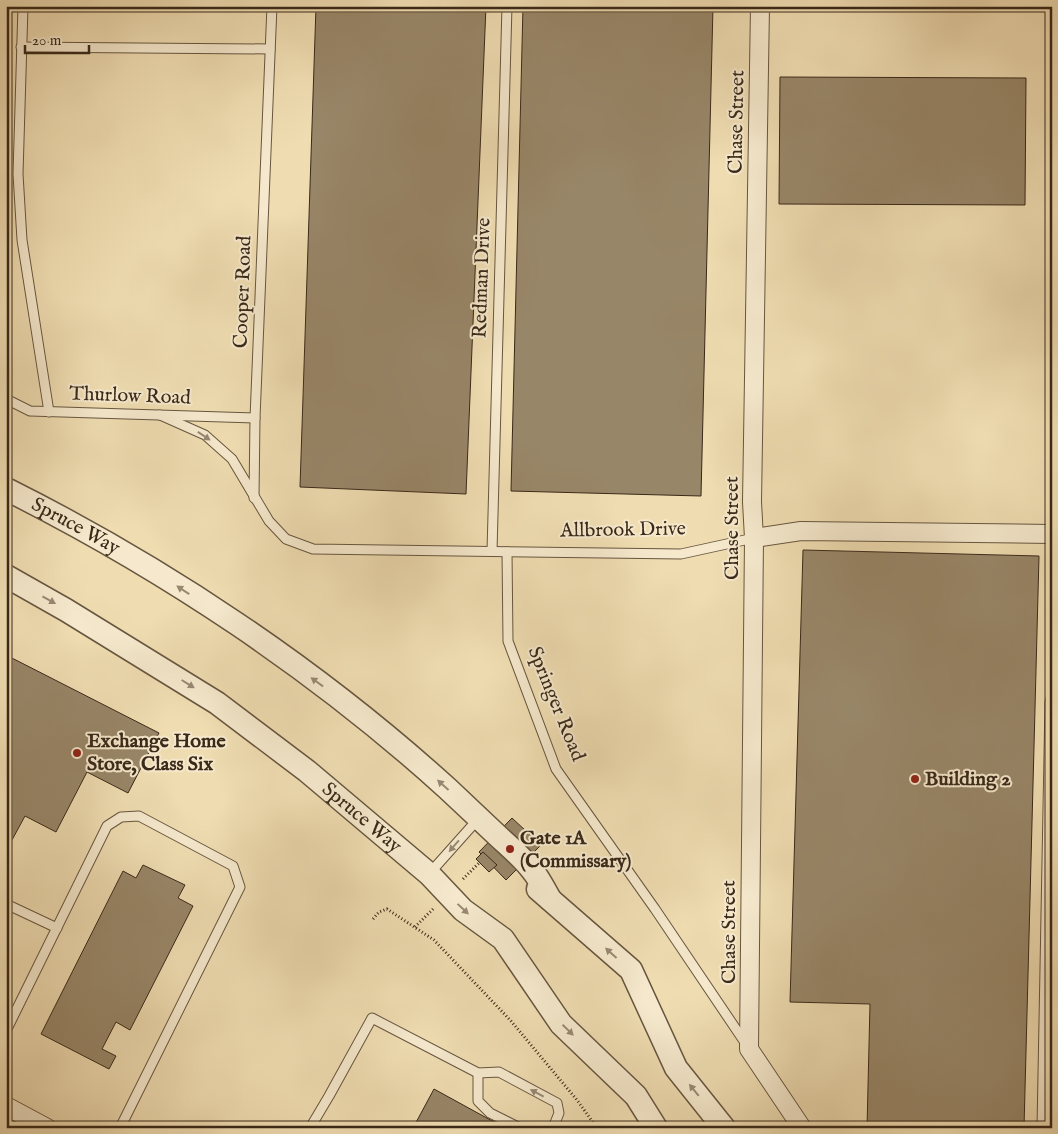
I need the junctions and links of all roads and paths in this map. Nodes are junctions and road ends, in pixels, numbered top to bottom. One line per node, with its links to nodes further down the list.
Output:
1 (23, 6): 5 (lane)
2 (272, 6): 6 (lane, Cooper Road)
3 (507, 6): 15 (lane, Redman Drive)
4 (760, 6): 14 (street, Chase Street)
5 (21, 47): 6 (lane); 8 (lane)
6 (270, 49): 10 (lane, Cooper Road)
7 (6, 399): 8 (lane, Thurlow Road)
8 (49, 412): 9 (lane, Thurlow Road)
9 (160, 414): 10 (lane, Thurlow Road); 12 (lane, one-way to 12)
10 (255, 418): 12 (lane, Cooper Road)
11 (6, 489): 19 (street, Spruce Way, one-way to 11)
12 (254, 499): 15 (lane, Allbrook Drive)
13 (1052, 534): 14 (street, Allbrook Drive)
14 (754, 538): 16 (lane, Allbrook Drive); 25 (street, Chase Street)
15 (492, 551): 16 (lane, Allbrook Drive)
16 (507, 552): 25 (lane, Springer Road)
17 (6, 576): 20 (street, Spruce Way, one-way to 20)
18 (1052, 695): 37 (lane)
19 (479, 818): 20 (lane, one-way to 20); 35 (street, Spruce Way, one-way to 19)
20 (429, 874): 34 (street, Spruce Way, one-way to 34)
21 (6, 904): 23 (lane)
22 (373, 919): 33 (path)
23 (57, 928): 24 (lane); 29 (lane)
24 (6, 1030)
25 (749, 1049): 36 (street, Springer Road)
26 (478, 1073): 30 (lane); 31 (lane); 32 (lane, one-way to 26)
27 (6, 1106): 28 (street)
28 (36, 1125)
29 (120, 1128)
30 (310, 1128)
31 (520, 1128)
32 (553, 1128)
33 (596, 1128)
34 (656, 1128)
35 (724, 1128)
36 (802, 1128)
37 (1042, 1128)

